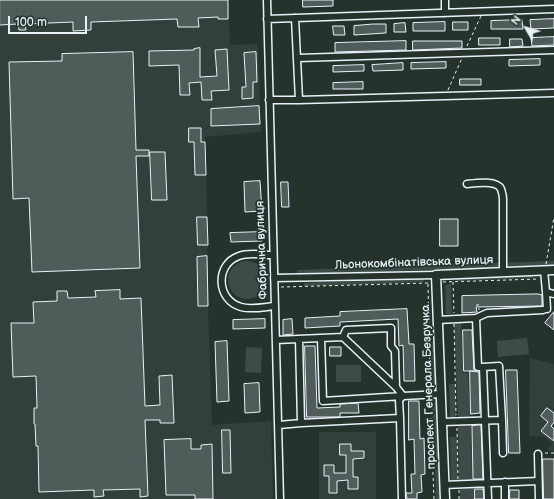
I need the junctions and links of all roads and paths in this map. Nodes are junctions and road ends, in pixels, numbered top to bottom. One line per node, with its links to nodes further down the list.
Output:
1 (267, 0): 6 (street, Фабрична вулиця)
2 (445, 0): 4 (street)
3 (554, 9): 4 (street)
4 (445, 13): 5 (street)
5 (295, 18): 6 (street); 8 (street)
6 (267, 19): 10 (street, Фабрична вулиця)
7 (554, 50): 8 (street)
8 (298, 58): 11 (street)
9 (554, 93): 11 (street)
10 (269, 100): 11 (street); 14 (street, Фабрична вулиця)
11 (300, 100)
12 (467, 184): 16 (street)
13 (554, 218): 17 (path)
14 (273, 255): 18 (street, Фабрична вулиця); 25 (street)
15 (554, 270): 17 (main road, Льонокомбінатівська вулиця)
16 (503, 272): 17 (main road, Льонокомбінатівська вулиця); 19 (main road, Льонокомбінатівська вулиця)
17 (544, 275): 20 (path); 22 (street)
18 (274, 278): 19 (street, Льонокомбінатівська вулиця); 25 (street, Фабрична вулиця)
19 (437, 278): 20 (path); 21 (path); 28 (main road, проспект Генерала Безручка)
20 (453, 282): 27 (path)
21 (280, 287)
22 (546, 292): 23 (street); 26 (street)
23 (554, 294)
24 (476, 305): 26 (path)
25 (275, 306): 32 (street, Фабрична вулиця)
26 (478, 318): 27 (street); 33 (street)
27 (454, 319): 28 (street); 41 (path)
28 (438, 320): 35 (main road, проспект Генерала Безручка)
29 (343, 337): 30 (street); 34 (street); 34 (street)
30 (321, 338): 31 (street); 36 (street)
31 (299, 339): 32 (street); 42 (street)
32 (276, 340): 43 (street, Фабрична вулиця)
33 (483, 367): 38 (street); 39 (street)
34 (396, 387): 36 (street)
35 (441, 394): 36 (street); 40 (main road, проспект Генерала Безручка)
36 (403, 396): 37 (street)
37 (400, 418): 42 (street); 53 (street)
38 (485, 420): 39 (street); 41 (street); 49 (street)
39 (502, 420): 44 (street)
40 (442, 422): 41 (street); 51 (main road, проспект Генерала Безручка)
41 (457, 422): 50 (path)
42 (301, 424): 43 (street)
43 (279, 425): 52 (street, Фабрична вулиця)
44 (503, 453)
45 (554, 453): 46 (path)
46 (538, 454): 47 (street)
47 (538, 481): 48 (street); 58 (street)
48 (504, 482): 49 (street); 57 (street)
49 (487, 483): 50 (street); 56 (street)
50 (458, 484): 51 (street); 55 (path)
51 (444, 485): 54 (main road, проспект Генерала Безручка)
52 (280, 499)
53 (402, 499)
54 (445, 499)
55 (459, 499)
56 (488, 499)
57 (505, 499)
58 (539, 499)

